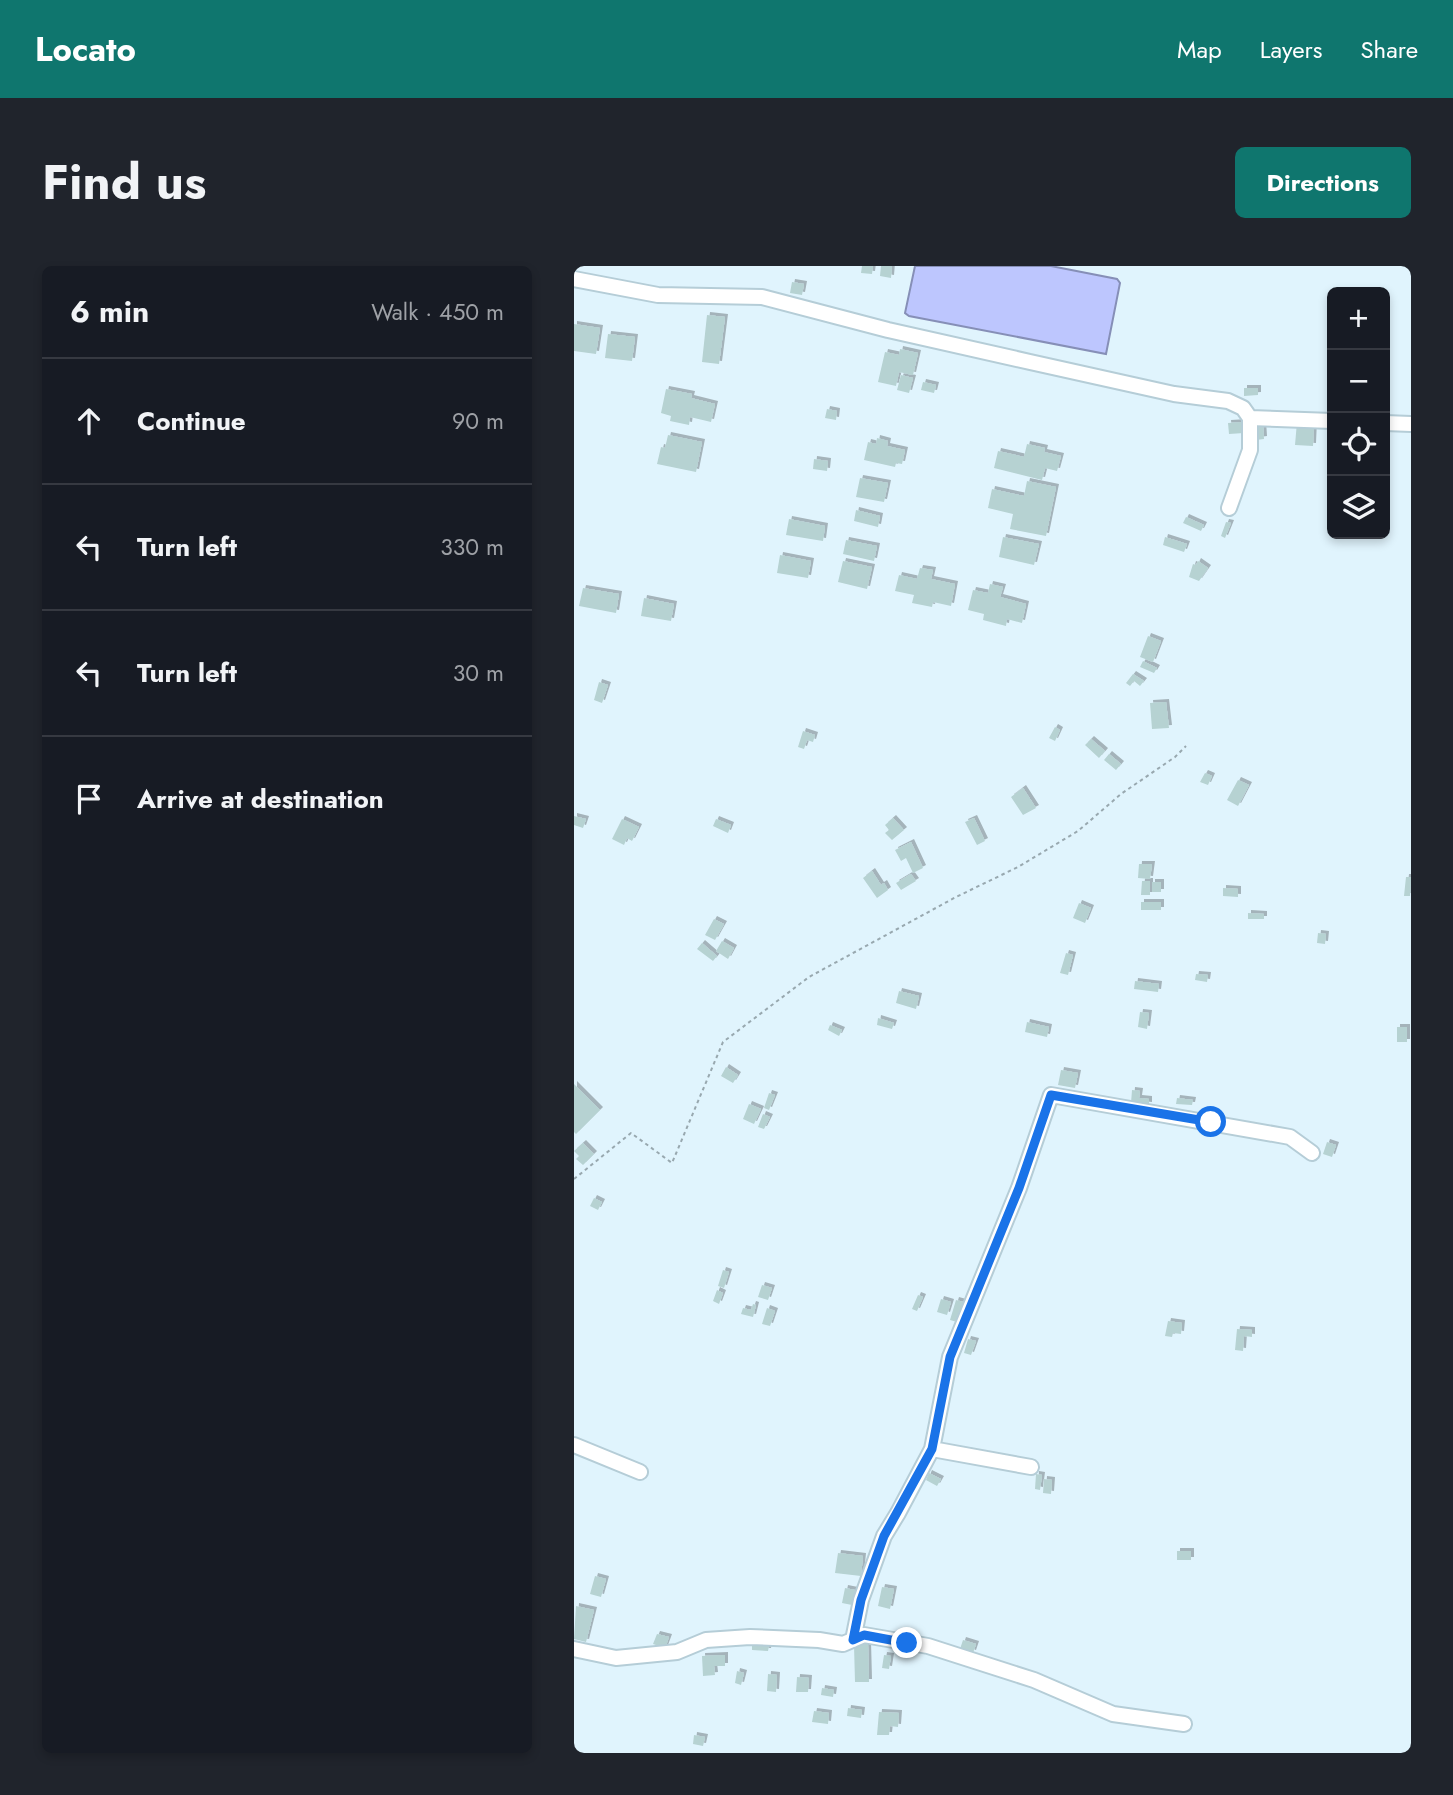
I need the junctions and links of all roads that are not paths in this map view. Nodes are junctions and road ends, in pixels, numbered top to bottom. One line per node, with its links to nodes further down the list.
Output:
1 (574, 279): 2 (street)
2 (1250, 418): 3 (street); 6 (street)
3 (1327, 421)
4 (1390, 423): 5 (street)
5 (1411, 424)
6 (1229, 508)
7 (1312, 1153): 9 (street)
8 (574, 1445): 11 (street)
9 (932, 1449): 10 (street); 12 (street)
10 (1031, 1467)
11 (640, 1472)
12 (853, 1640): 13 (street); 14 (street)
13 (574, 1649)
14 (1184, 1724)

